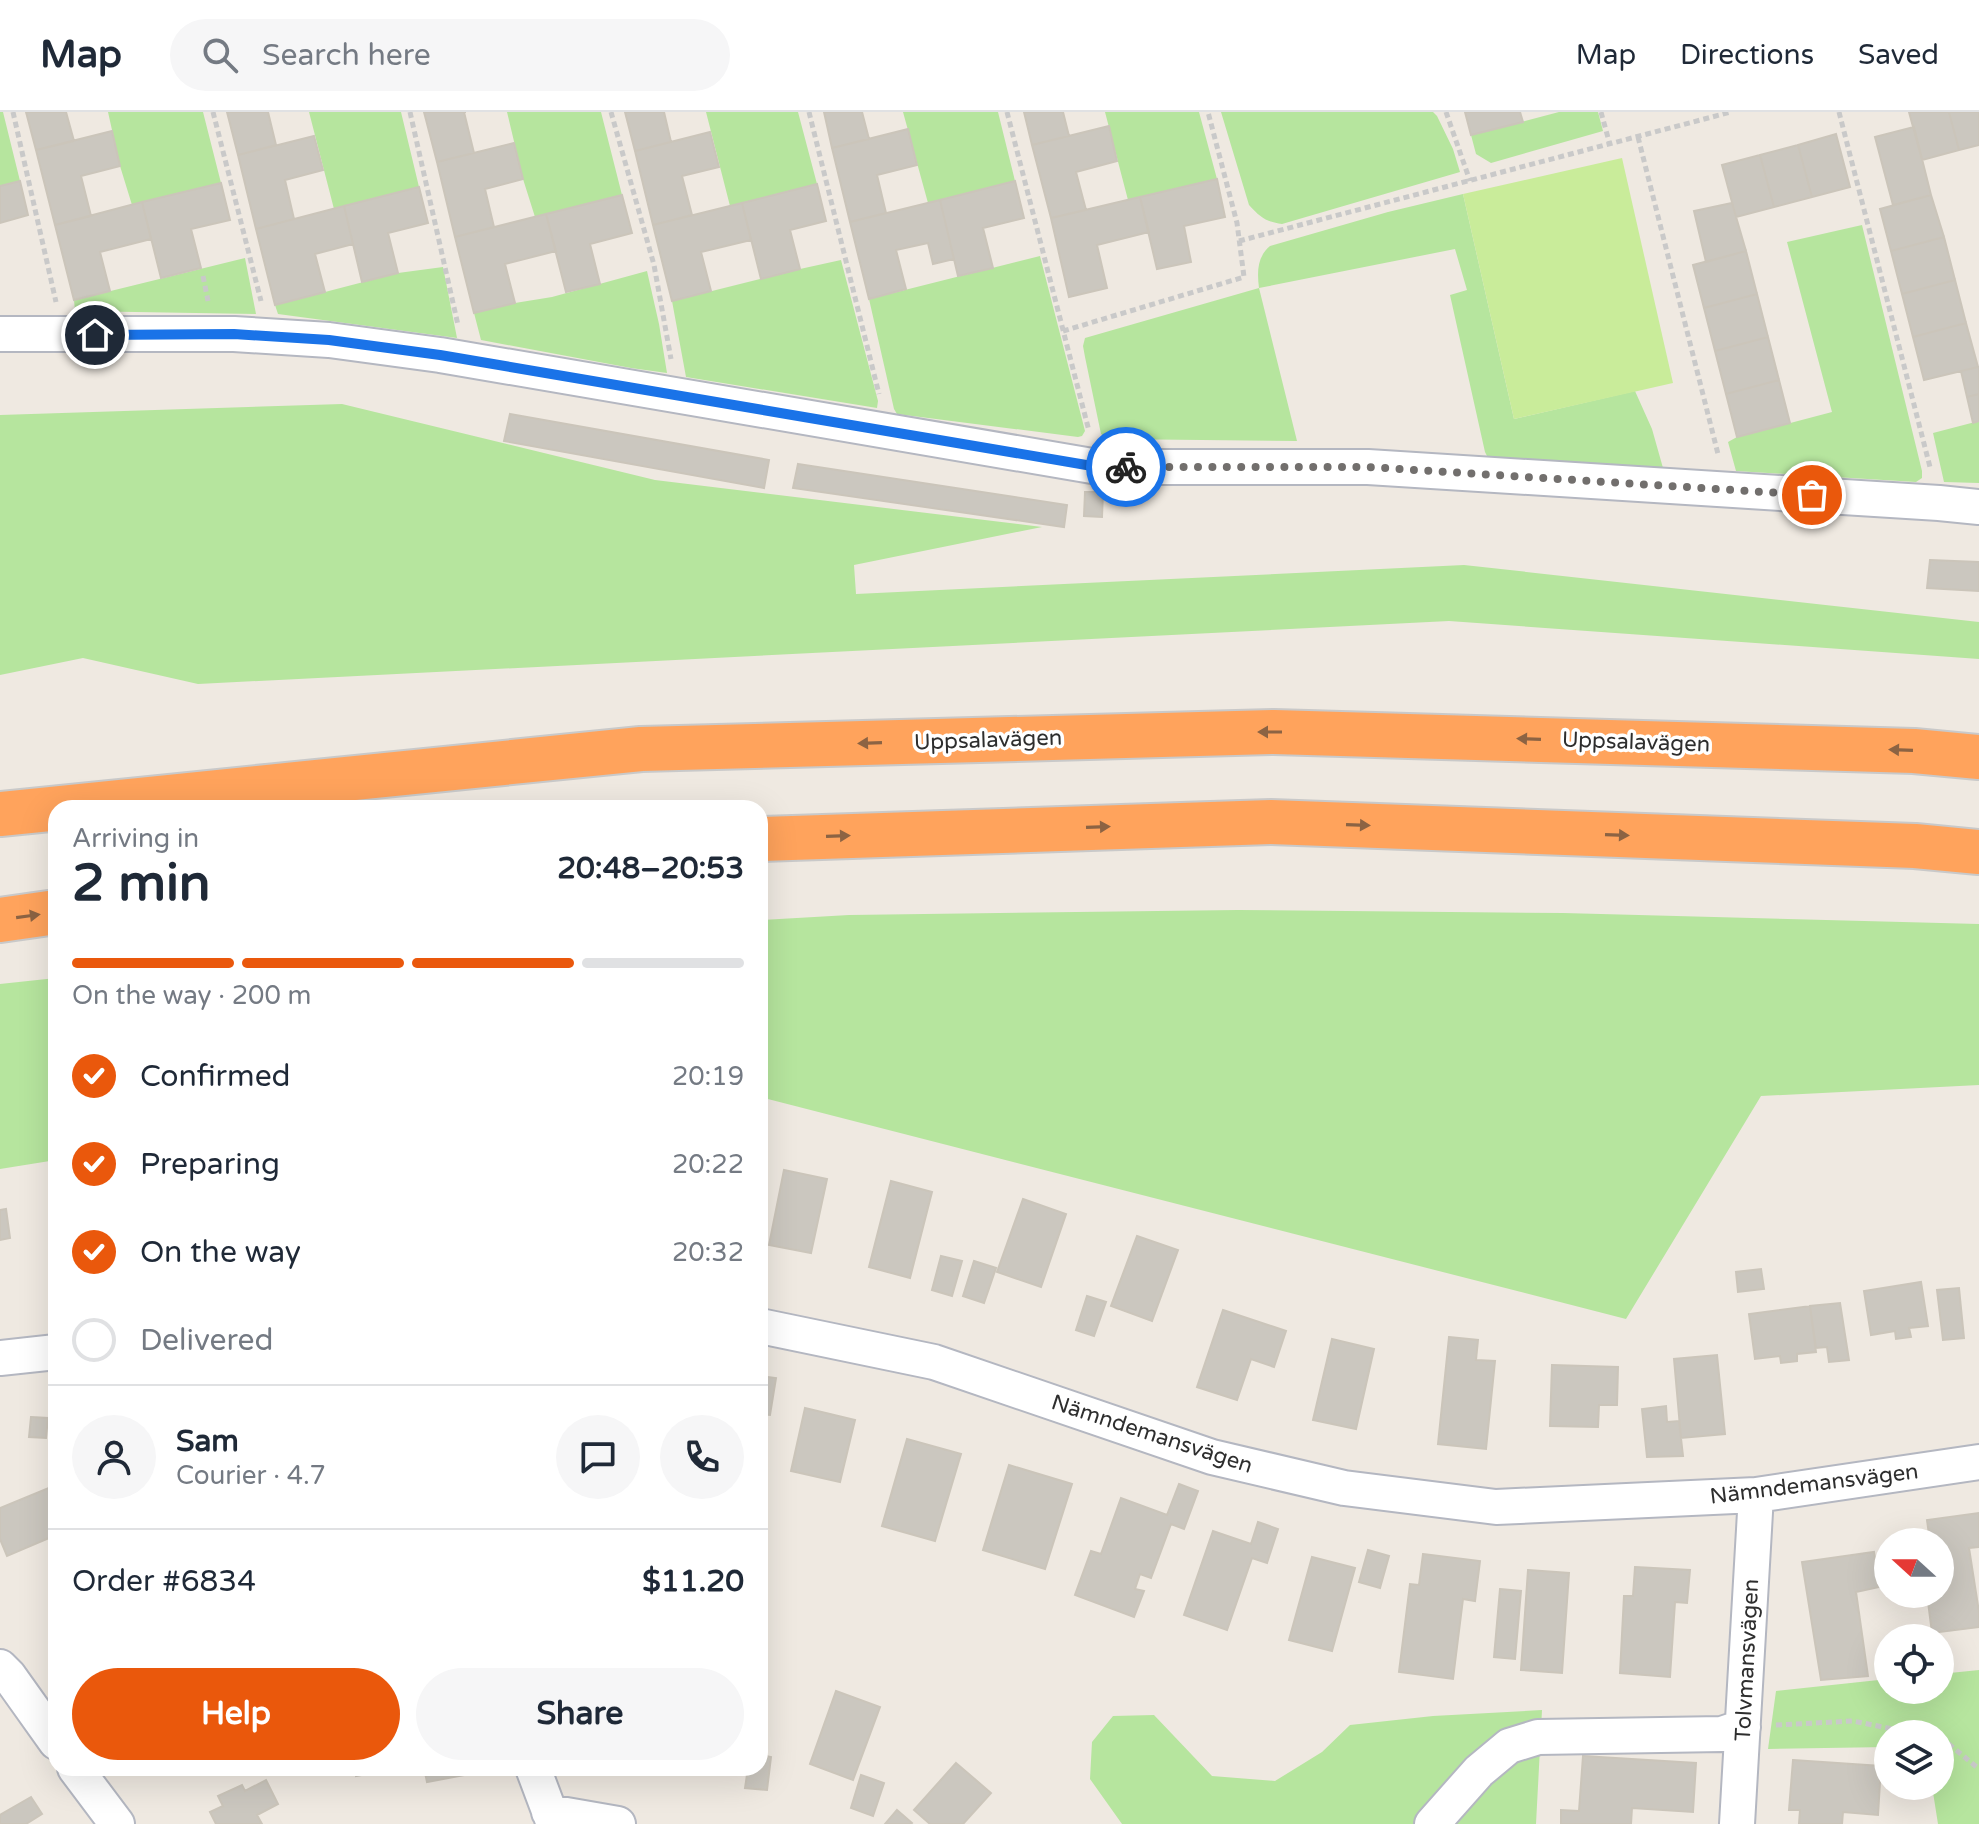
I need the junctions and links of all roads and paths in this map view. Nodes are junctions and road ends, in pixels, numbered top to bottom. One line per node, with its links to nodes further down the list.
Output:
1 (13, 112): 18 (path)
2 (213, 112): 19 (path)
3 (410, 112): 20 (path)
4 (611, 112): 21 (path)
5 (809, 112): 22 (path)
6 (1007, 112): 16 (path)
7 (1208, 112): 15 (path)
8 (1446, 112): 14 (path)
9 (1601, 112): 13 (path)
10 (1731, 112): 12 (path)
11 (1839, 112): 25 (path)
12 (1638, 137): 13 (path); 23 (path)
13 (1610, 145): 14 (path)
14 (1470, 181): 15 (path)
15 (1239, 241): 16 (path)
16 (1063, 331): 24 (path)
17 (0, 334): 18 (street)
18 (63, 334): 19 (street)
19 (266, 336): 20 (street)
20 (466, 361): 21 (street)
21 (679, 397): 22 (street)
22 (889, 432): 24 (street)
23 (1720, 460)
24 (1098, 467): 25 (street)
25 (1939, 503): 26 (street)
26 (1979, 507)
27 (1979, 757): 28 (highway, Uppsalavägen, one-way to 28)
28 (142, 800)
29 (48, 809): 30 (highway, Uppsalavägen, one-way to 30)
30 (0, 814)
31 (768, 839): 32 (highway, one-way to 32)
32 (1979, 852)
33 (48, 913): 34 (highway, one-way to 33)
34 (0, 920)
35 (768, 1328): 39 (street, Nämndemansvägen)
36 (48, 1353): 37 (street)
37 (0, 1358)
38 (1979, 1462): 39 (street, Nämndemansvägen)
39 (1756, 1495): 42 (street, Tolvmansvägen)
40 (0, 1667): 43 (street)
41 (1874, 1725): 42 (path)
42 (1743, 1727): 51 (street); 52 (street, Tolvmansvägen)
43 (48, 1731)
44 (1954, 1748): 45 (path)
45 (1979, 1769)
46 (81, 1776): 49 (street)
47 (536, 1776): 48 (street)
48 (551, 1818): 50 (street)
49 (117, 1824)
50 (618, 1824)
51 (1432, 1824)
52 (1737, 1824)

